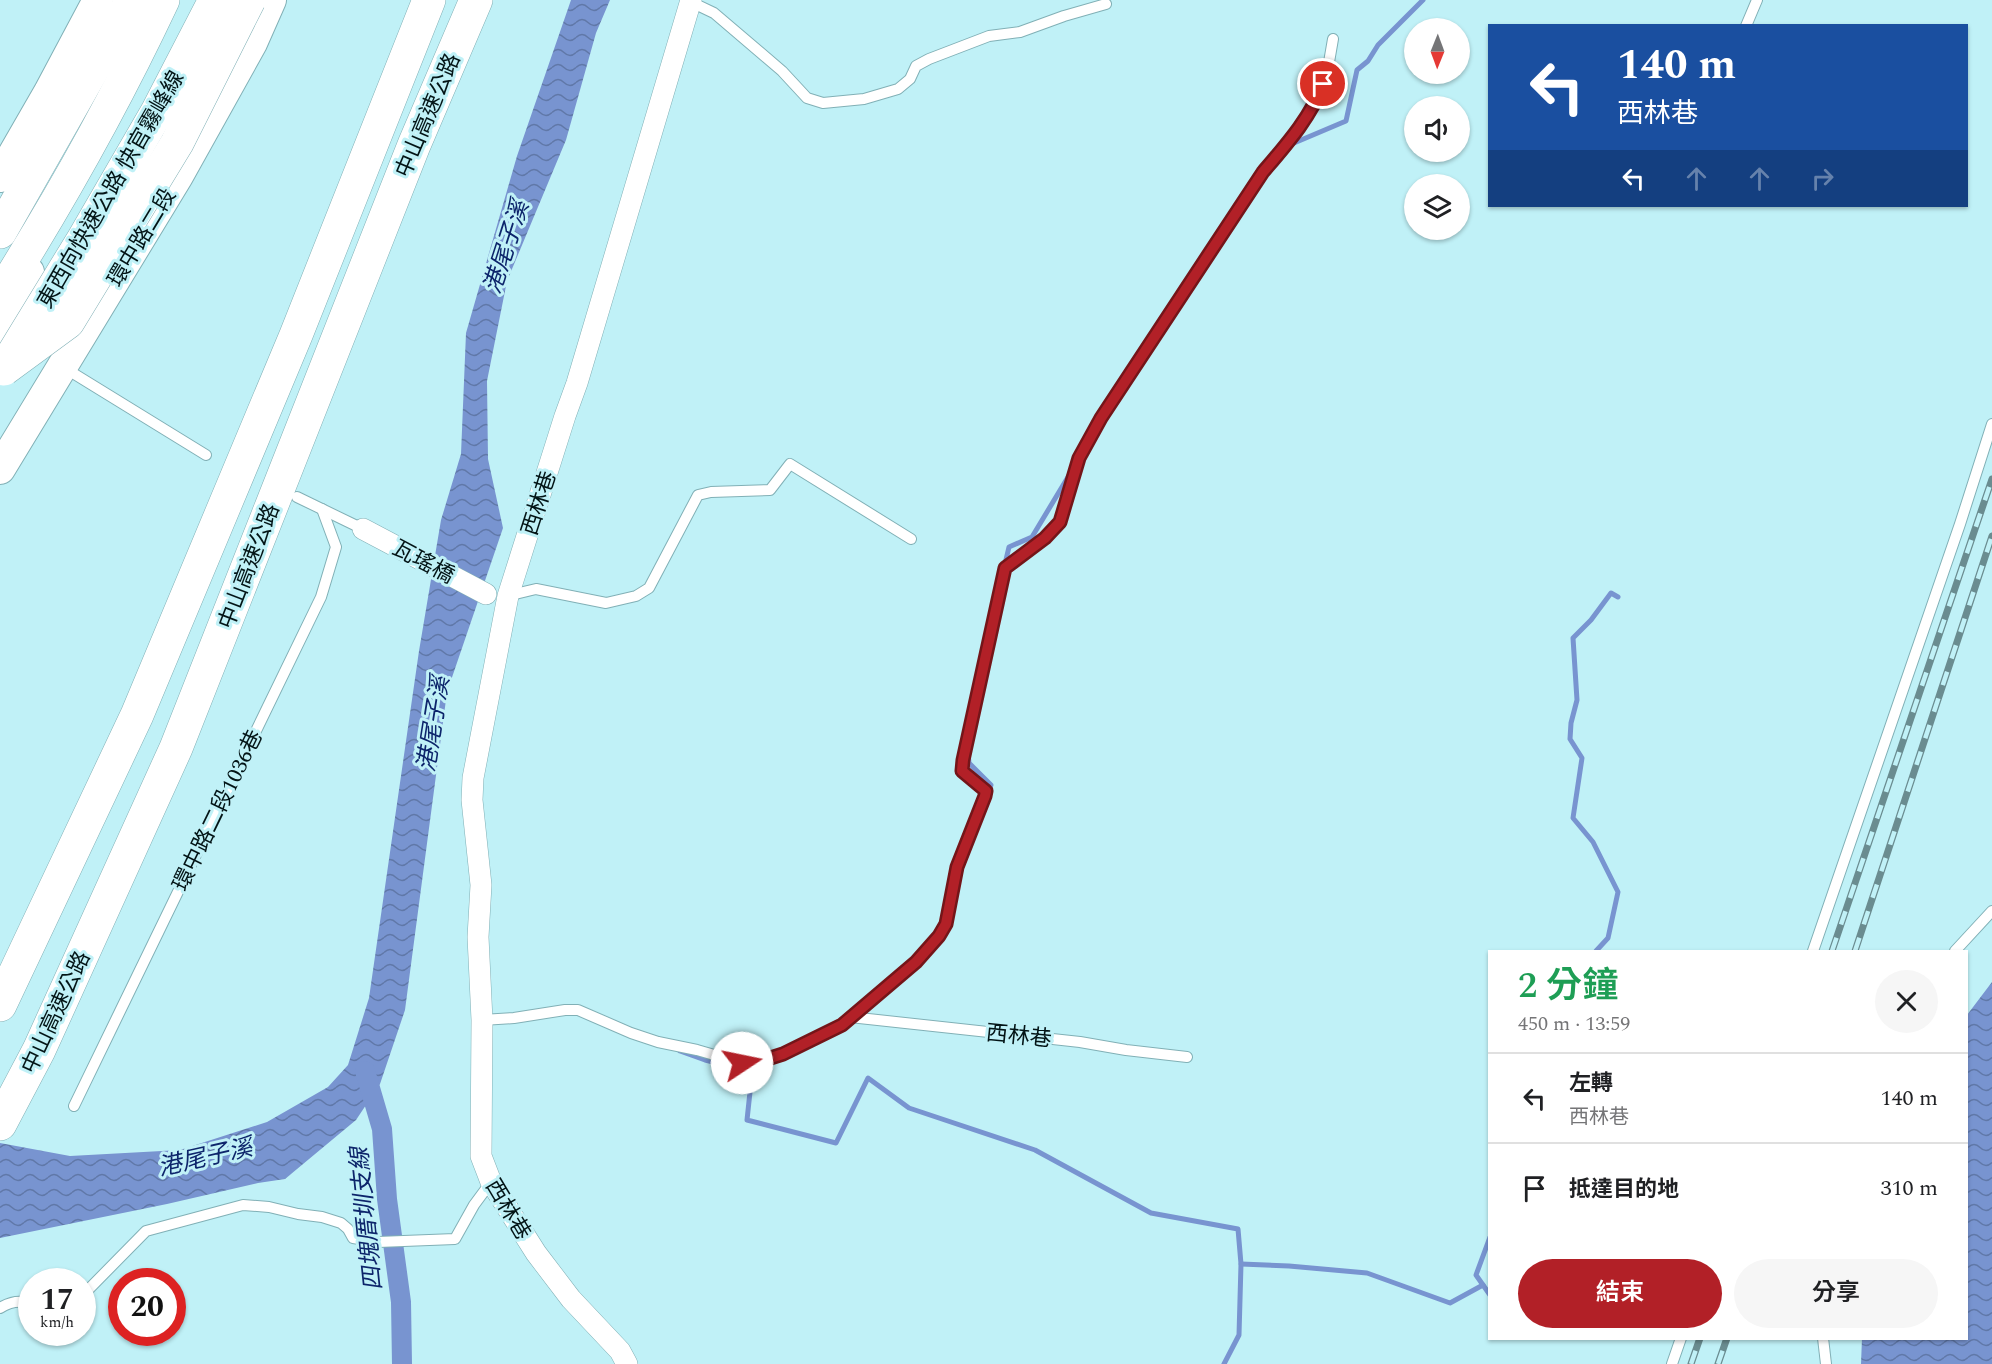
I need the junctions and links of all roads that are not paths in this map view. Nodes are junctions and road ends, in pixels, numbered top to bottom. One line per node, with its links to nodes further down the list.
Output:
1 (98, 0): 16 (street)
2 (132, 0): 17 (highway)
3 (163, 0): 18 (highway, 東西向快速公路 快官霧峰線)
4 (168, 0): 18 (street)
5 (179, 0): 18 (street)
6 (215, 0): 18 (highway, 東西向快速公路 快官霧峰線, bridge)
7 (249, 0): 18 (highway, bridge)
8 (271, 0): 19 (street, 環中路二段)
9 (429, 0): 32 (highway, 中山高速公路)
10 (476, 0): 37 (highway, 中山高速公路)
11 (1757, 0): 14 (lane)
12 (691, 1): 13 (lane); 28 (street, 西林巷)
13 (1106, 4)
14 (1747, 24)
15 (1333, 39): 33 (lane)
16 (0, 177)
17 (0, 232)
18 (1, 330): 19 (street)
19 (63, 366): 21 (lane); 22 (street, 環中路二段)
20 (1992, 424): 30 (lane)
21 (206, 455)
22 (0, 469)
23 (297, 498): 24 (lane)
24 (322, 509): 25 (lane); 36 (lane, 環中路二段1036巷)
25 (363, 529): 27 (street, 瓦瑤橋)
26 (911, 539): 28 (lane)
27 (486, 594): 28 (lane)
28 (508, 596): 34 (street, 西林巷)
29 (1992, 911): 31 (lane)
30 (1813, 950)
31 (1956, 950)
32 (0, 1005)
33 (850, 1017): 34 (lane); 35 (lane, 西林巷)
34 (482, 1020): 38 (street, 西林巷)
35 (1188, 1057)
36 (74, 1106)
37 (0, 1124)
38 (491, 1182): 39 (lane); 44 (street, 西林巷)
39 (96, 1282)
40 (18, 1301): 41 (lane)
41 (0, 1308)
42 (1680, 1340): 45 (lane)
43 (1823, 1340): 46 (lane)
44 (627, 1364)
45 (1672, 1364)
46 (1826, 1364)

